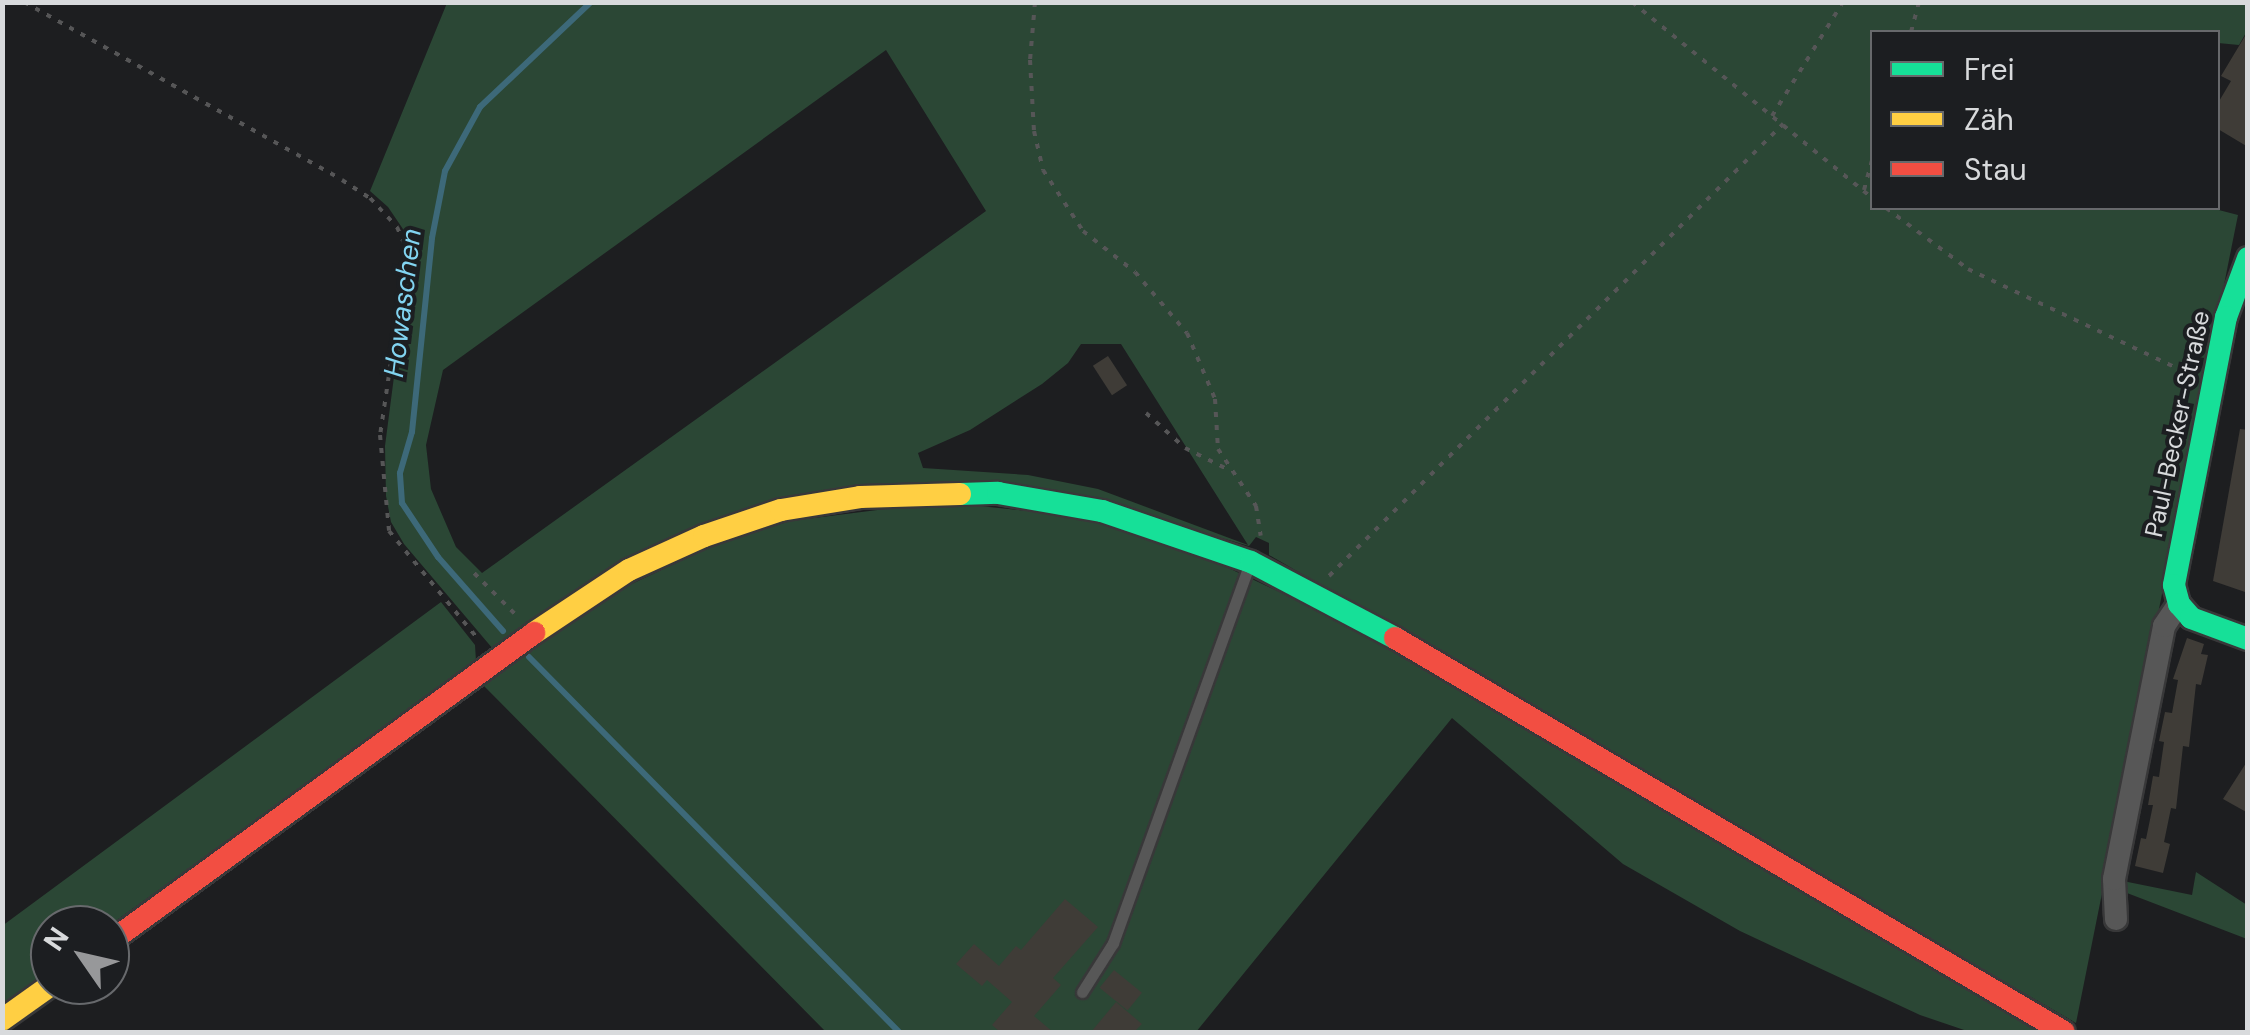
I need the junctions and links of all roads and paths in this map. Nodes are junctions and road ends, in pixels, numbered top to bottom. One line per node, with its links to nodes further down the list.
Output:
1 (24, 2): 23 (path)
2 (1035, 2): 16 (path)
3 (1632, 2): 7 (path)
4 (1844, 2): 7 (path)
5 (1920, 2): 6 (path)
6 (1911, 30)
7 (1772, 116): 8 (path)
8 (1783, 124): 10 (path); 19 (path)
9 (1870, 168): 10 (path)
10 (1864, 191): 11 (path)
11 (1870, 196)
12 (1889, 210): 14 (path)
13 (2248, 258): 14 (street, Paul-Becker-Straße)
14 (2213, 386): 20 (street, Paul-Becker-Straße)
15 (1146, 413): 16 (path)
16 (1230, 470): 17 (path)
17 (1251, 562): 19 (street); 21 (street); 26 (lane)
18 (474, 573): 21 (path)
19 (1311, 594): 29 (street)
20 (2179, 604): 22 (street); 24 (street, Paul-Becker-Straße)
21 (534, 632): 23 (street)
22 (2248, 639)
23 (495, 661): 25 (street)
24 (2116, 920)
25 (130, 927)
26 (1082, 992)
27 (30, 1000): 28 (street)
28 (2, 1020)
29 (2064, 1032)

